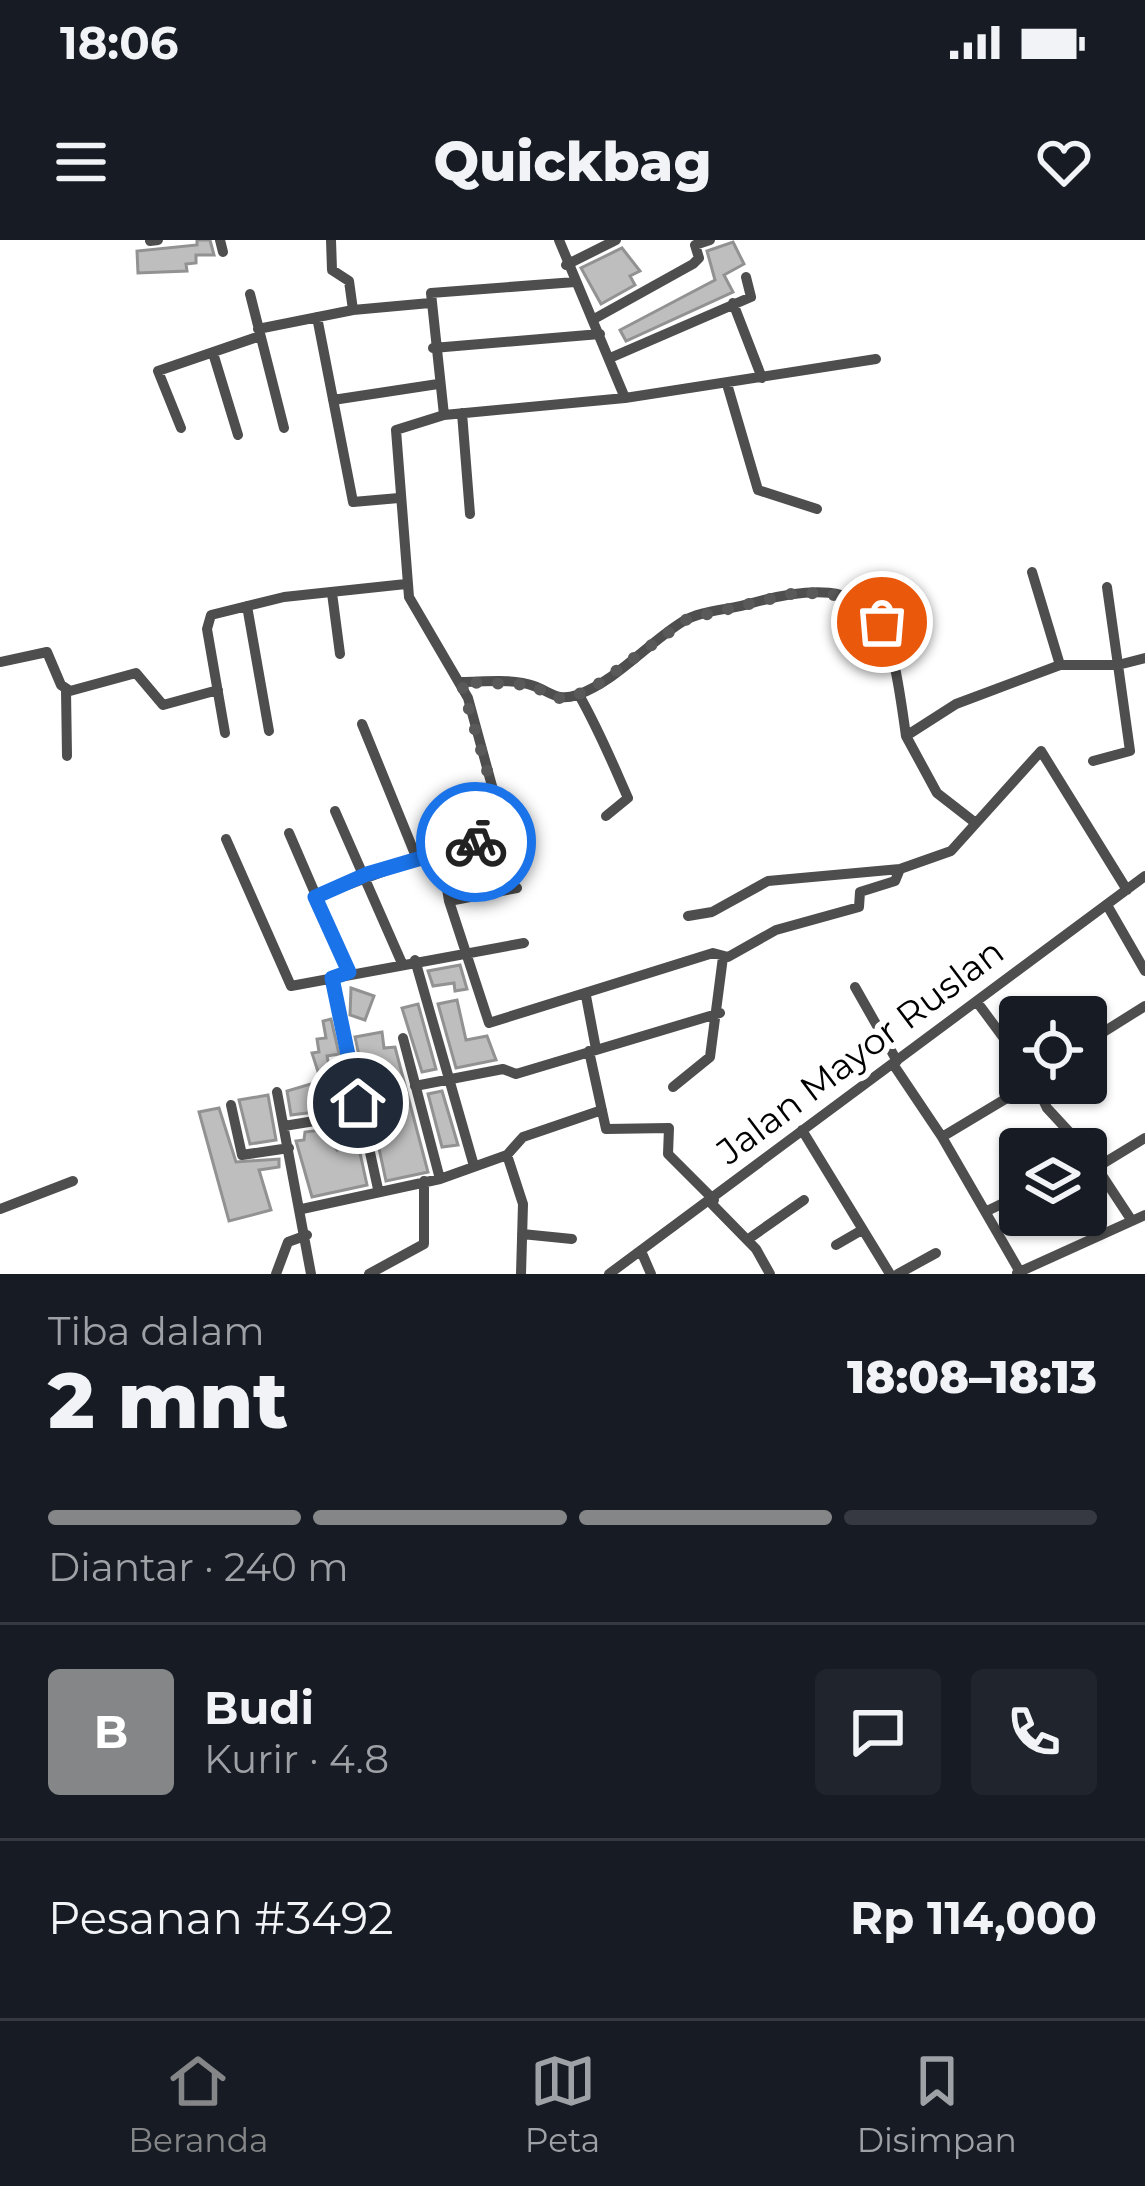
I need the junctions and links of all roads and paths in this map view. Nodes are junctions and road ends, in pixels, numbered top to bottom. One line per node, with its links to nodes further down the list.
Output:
1 (331, 240): 12 (street)
2 (559, 240): 6 (street)
3 (616, 240): 6 (street)
4 (710, 240): 5 (street)
5 (694, 242): 14 (street)
6 (566, 265): 8 (street)
7 (746, 278): 11 (street)
8 (574, 282): 10 (street); 14 (street)
9 (250, 294): 15 (street)
10 (430, 303): 12 (street); 17 (street)
11 (734, 303): 19 (street); 21 (street)
12 (353, 310): 13 (street)
13 (317, 317): 15 (street); 25 (street)
14 (594, 320): 16 (street)
15 (259, 333): 18 (street); 29 (street)
16 (601, 334): 17 (street); 19 (street)
17 (433, 348): 22 (street)
18 (213, 353): 28 (street); 30 (street)
19 (610, 358): 24 (street)
20 (875, 359): 21 (street)
21 (762, 378): 23 (street)
22 (438, 384): 25 (street); 27 (street)
23 (727, 384): 24 (street); 32 (street)
24 (625, 398): 26 (street)
25 (333, 400): 31 (street)
26 (462, 413): 27 (street); 33 (street)
27 (444, 415): 31 (street)
28 (181, 428)
29 (284, 428)
30 (238, 435)
31 (399, 498): 35 (street)
32 (817, 509)
33 (470, 514)
34 (1032, 572): 42 (street)
35 (406, 584): 37 (street); 44 (street)
36 (1107, 587): 43 (street)
37 (332, 593): 38 (street); 39 (street)
38 (247, 605): 46 (street); 49 (street)
39 (340, 654)
40 (1145, 658): 43 (street)
41 (0, 662): 45 (street)
42 (1060, 664): 43 (street); 51 (street)
43 (1118, 664): 53 (street)
44 (461, 682): 47 (street); 59 (street)
45 (66, 690): 46 (street); 52 (street)
46 (218, 690): 50 (street)
47 (579, 694): 51 (street); 55 (street)
48 (362, 724): 60 (street)
49 (269, 730)
50 (225, 733)
51 (906, 736): 56 (street)
52 (67, 756)
53 (1093, 761)
54 (335, 811): 62 (street)
55 (606, 816)
56 (973, 821): 61 (street); 65 (street)
57 (289, 833): 66 (street)
58 (226, 839): 77 (street)
59 (441, 853): 60 (street); 67 (street)
60 (417, 859): 62 (street)
61 (900, 869): 69 (street); 72 (street)
62 (367, 874): 66 (street); 74 (street)
63 (1145, 876): 65 (street, Jalan Mayor Ruslan)
64 (517, 888): 67 (street)
65 (1127, 890): 68 (street, Jalan Mayor Ruslan)
66 (315, 897): 76 (street)
67 (449, 901): 71 (street)
68 (1107, 905): 75 (street); 80 (street, Jalan Mayor Ruslan)
69 (688, 916)
70 (524, 943): 71 (street)
71 (465, 951): 73 (street); 79 (street)
72 (723, 957): 79 (street); 82 (street)
73 (415, 960): 74 (street); 88 (street)
74 (401, 961): 76 (street)
75 (1145, 971)
76 (349, 972): 77 (street)
77 (332, 978): 110 (street)
78 (855, 987): 87 (street)
79 (586, 996): 86 (street)
80 (977, 1002): 84 (street); 87 (street, Jalan Mayor Ruslan)
81 (1145, 1006): 83 (street)
82 (720, 1013): 86 (street); 90 (street)
83 (1107, 1029)
84 (999, 1032)
85 (403, 1039): 89 (street)
86 (592, 1050): 88 (street); 95 (street)
87 (895, 1062): 98 (street, Jalan Mayor Ruslan); 99 (street)
88 (451, 1080): 89 (street); 105 (street)
89 (415, 1086): 106 (street)
90 (673, 1088)
91 (277, 1092): 96 (street)
92 (999, 1104): 99 (street)
93 (1049, 1104): 97 (street)
94 (231, 1105): 102 (street)
95 (602, 1110): 103 (street); 111 (street)
96 (284, 1126): 101 (street); 102 (street)
97 (1068, 1128)
98 (802, 1130): 111 (street, Jalan Mayor Ruslan); 119 (street)
99 (942, 1137): 116 (street)
100 (1145, 1138): 104 (street)
101 (337, 1140)
102 (289, 1148): 115 (street)
103 (507, 1155): 105 (street); 120 (street)
104 (1107, 1161)
105 (474, 1166): 106 (street)
106 (440, 1179): 109 (street)
107 (1107, 1179): 118 (street)
108 (74, 1181): 114 (street)
109 (424, 1181): 110 (street); 131 (street)
110 (378, 1189): 115 (street)
111 (711, 1200): 123 (street); 125 (street, Jalan Mayor Ruslan)
112 (803, 1200): 123 (street)
113 (999, 1205): 116 (street)
114 (0, 1209)
115 (302, 1209): 121 (street)
116 (987, 1211): 128 (street)
117 (1145, 1216): 118 (street)
118 (1132, 1221): 128 (street)
119 (862, 1230): 124 (street); 135 (street)
120 (522, 1234): 122 (street); 132 (street)
121 (307, 1235): 129 (street); 130 (street)
122 (572, 1239)
123 (747, 1240): 134 (street)
124 (836, 1245)
125 (641, 1251): 127 (street, Jalan Mayor Ruslan); 133 (street)
126 (936, 1253): 135 (street)
127 (613, 1273)
128 (1018, 1273)
129 (276, 1274)
130 (311, 1274)
131 (369, 1274)
132 (521, 1274)
133 (650, 1274)
134 (770, 1274)
135 (894, 1274)

